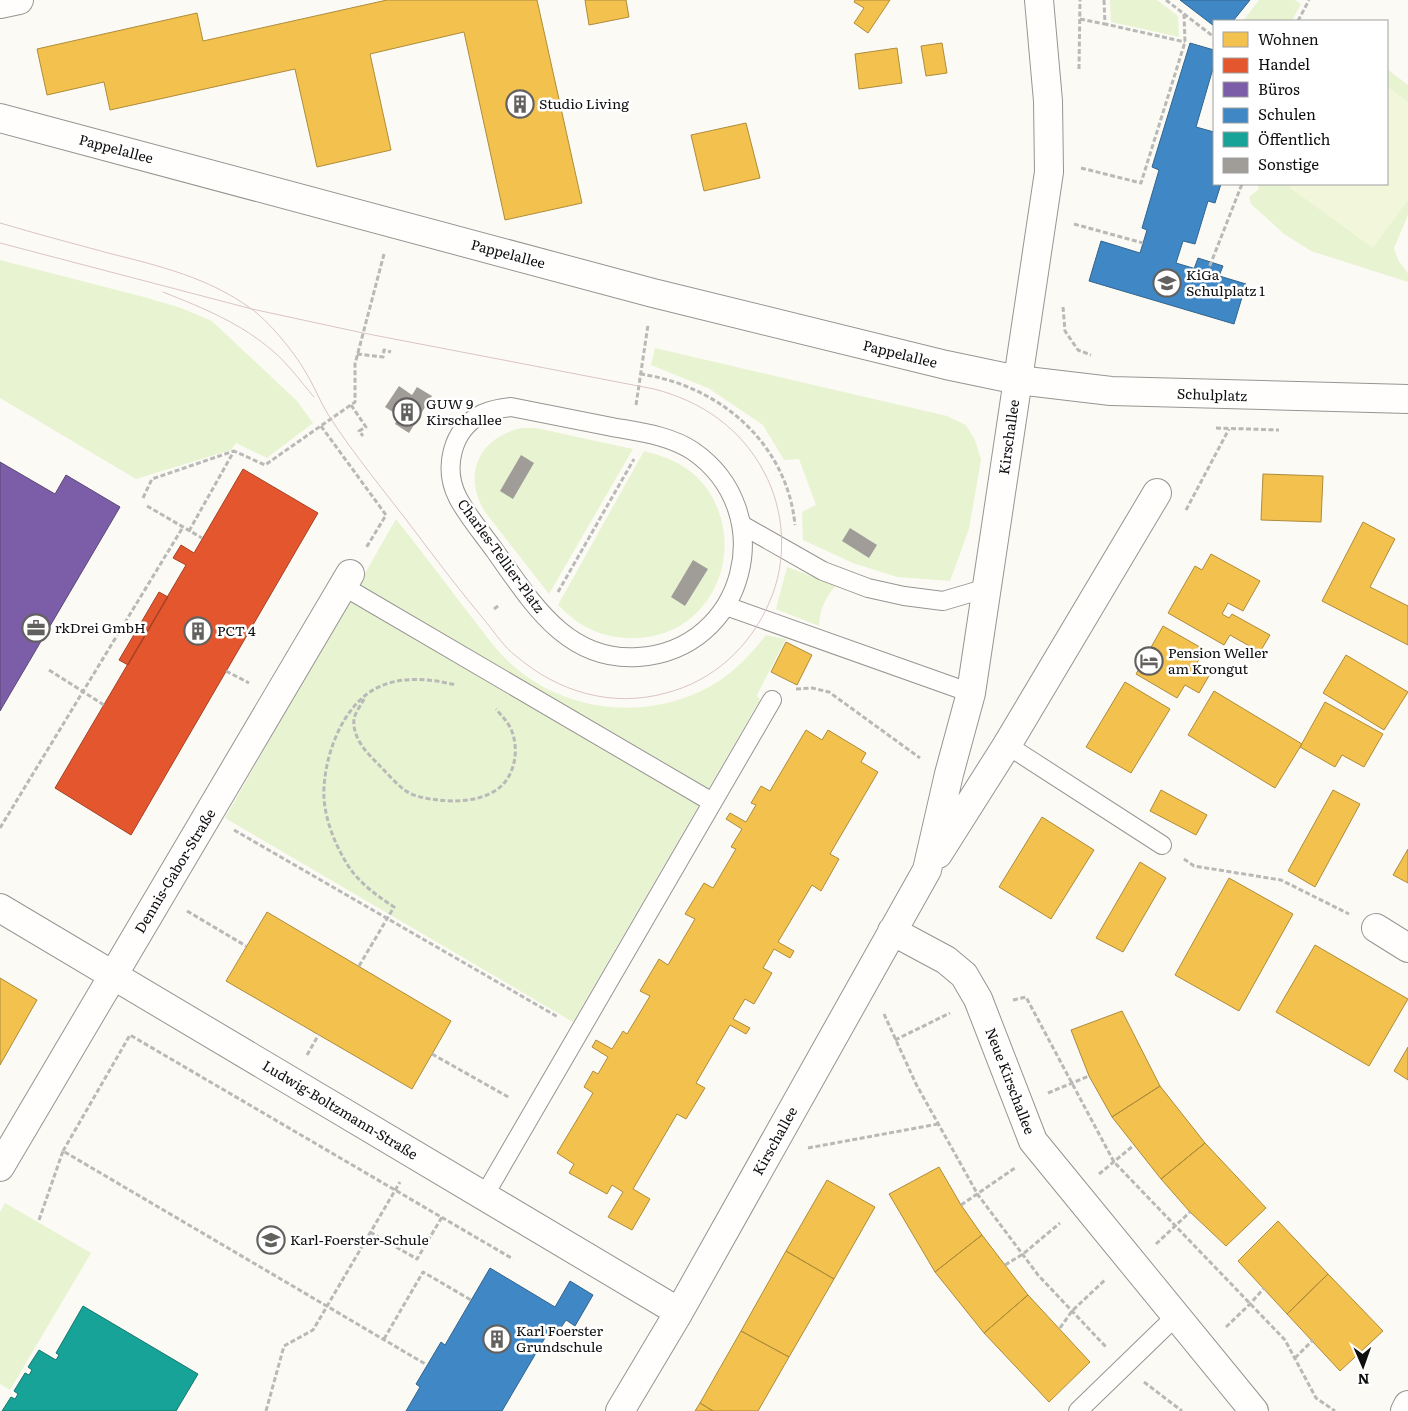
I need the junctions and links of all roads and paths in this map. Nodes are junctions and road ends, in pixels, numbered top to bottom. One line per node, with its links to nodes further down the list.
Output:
1 (19, 0): 6 (street)
2 (1039, 0): 24 (street, Kirschallee)
3 (1104, 0): 10 (path)
4 (1166, 0): 7 (path)
5 (1309, 0): 9 (path)
6 (0, 4)
7 (1184, 14): 11 (path); 12 (path)
8 (1080, 19): 10 (path)
9 (1299, 20)
10 (1104, 24): 12 (path)
11 (1213, 36)
12 (1185, 42): 14 (path)
13 (0, 118): 16 (street, Pappelallee)
14 (1075, 167)
15 (1242, 185): 19 (path)
16 (393, 222): 22 (path); 24 (street, Pappelallee)
17 (1071, 223): 18 (path)
18 (1143, 243)
19 (1207, 273)
20 (644, 349): 23 (path)
21 (391, 352): 22 (path)
22 (358, 354): 26 (path)
23 (640, 374): 29 (path); 39 (path)
24 (1018, 380): 25 (street, Schulplatz); 41 (street, Kirschallee)
25 (1408, 400)
26 (351, 405): 27 (path); 30 (path)
27 (321, 426): 31 (path); 40 (path)
28 (1229, 429): 32 (path)
29 (640, 432): 35 (lane, Charles-Tellier-Platz); 45 (path); 45 (lane, Charles-Tellier-Platz)
30 (363, 436)
31 (234, 451): 33 (path); 37 (path)
32 (1157, 493): 54 (street, Kirschallee)
33 (143, 498)
34 (147, 506): 36 (path)
35 (742, 525): 39 (lane); 42 (lane, Charles-Tellier-Platz)
36 (183, 527): 37 (path); 48 (path)
37 (189, 531): 38 (path)
38 (202, 538)
39 (794, 556): 41 (lane)
40 (346, 580): 56 (lane); 57 (street, Dennis-Gabor-Straße)
41 (987, 588): 49 (street, Kirschallee)
42 (726, 606): 45 (lane, Charles-Tellier-Platz); 49 (lane)
43 (494, 609): 44 (path)
44 (503, 612)
45 (539, 612)
46 (49, 670): 48 (path)
47 (461, 686): 50 (path)
48 (83, 691): 53 (path); 58 (path)
49 (971, 693): 55 (street, Kirschallee)
50 (365, 696): 52 (path); 63 (path)
51 (772, 700): 55 (path); 56 (lane)
52 (492, 704)
53 (104, 705)
54 (1007, 745): 59 (lane); 60 (street, Kirschallee)
55 (949, 774): 60 (street, Kirschallee)
56 (712, 802): 72 (lane)
57 (208, 816): 61 (street, Dennis-Gabor-Straße); 63 (path)
58 (0, 828)
59 (1162, 845): 64 (path)
60 (927, 870): 65 (street, Kirschallee)
61 (160, 896): 66 (path); 69 (street, Dennis-Gabor-Straße)
62 (0, 908): 69 (street, Ludwig-Boltzmann-Straße)
63 (388, 918): 68 (path); 72 (path)
64 (1376, 928): 67 (street)
65 (892, 931): 70 (street, Kirschallee); 71 (street, Neue Kirschallee)
66 (246, 946)
67 (1408, 948)
68 (359, 966)
69 (114, 975): 85 (street, Dennis-Gabor-Straße); 89 (street, Ludwig-Boltzmann-Straße)
70 (867, 977): 73 (path); 83 (street, Kirschallee)
71 (979, 1004): 73 (path); 76 (path); 77 (street, Neue Kirschallee)
72 (580, 1030): 78 (lane)
73 (896, 1040): 79 (path)
74 (432, 1054): 78 (path)
75 (1089, 1076): 76 (path)
76 (1072, 1082): 77 (path); 84 (path)
77 (1019, 1107): 82 (street, Neue Kirschallee)
78 (533, 1111): 89 (lane)
79 (938, 1124): 83 (path); 88 (path)
80 (1134, 1146): 84 (path)
81 (62, 1151): 87 (path); 94 (path); 104 (path)
82 (1041, 1151): 88 (path); 90 (street, Neue Kirschallee)
83 (767, 1155): 106 (street, Kirschallee)
84 (1114, 1162): 90 (path); 95 (path)
85 (0, 1167)
86 (403, 1176): 87 (path)
87 (395, 1190): 93 (path); 96 (path)
88 (978, 1194): 91 (path); 97 (path)
89 (484, 1196): 106 (street, Ludwig-Boltzmann-Straße)
90 (1079, 1198): 97 (path); 99 (street, Neue Kirschallee)
91 (961, 1205)
92 (1190, 1212): 95 (path)
93 (442, 1217): 96 (path); 98 (path)
94 (39, 1220)
95 (1175, 1225): 99 (path); 103 (path)
96 (370, 1232): 104 (path)
97 (1023, 1254): 100 (path); 105 (path)
98 (513, 1259)
99 (1131, 1262): 105 (path); 107 (street, Neue Kirschallee)
100 (1005, 1265)
101 (1264, 1288): 103 (path)
102 (471, 1300): 109 (path)
103 (1250, 1304): 111 (path); 112 (path)
104 (327, 1306): 109 (path); 116 (path)
105 (1072, 1311): 108 (path); 114 (path)
106 (679, 1312): 117 (street, Kirschallee)
107 (1176, 1316): 111 (street, Neue Kirschallee); 114 (lane)
108 (1060, 1328)
109 (384, 1339): 113 (path)
110 (1312, 1340): 112 (path)
111 (1203, 1349): 120 (street, Neue Kirschallee)
112 (1295, 1358): 121 (path)
113 (427, 1365)
114 (1124, 1366): 118 (lane); 119 (path)
115 (1408, 1405): 122 (street)
116 (266, 1411)
117 (620, 1411)
118 (1078, 1411)
119 (1182, 1411)
120 (1254, 1411)
121 (1335, 1411)
122 (1405, 1411)

